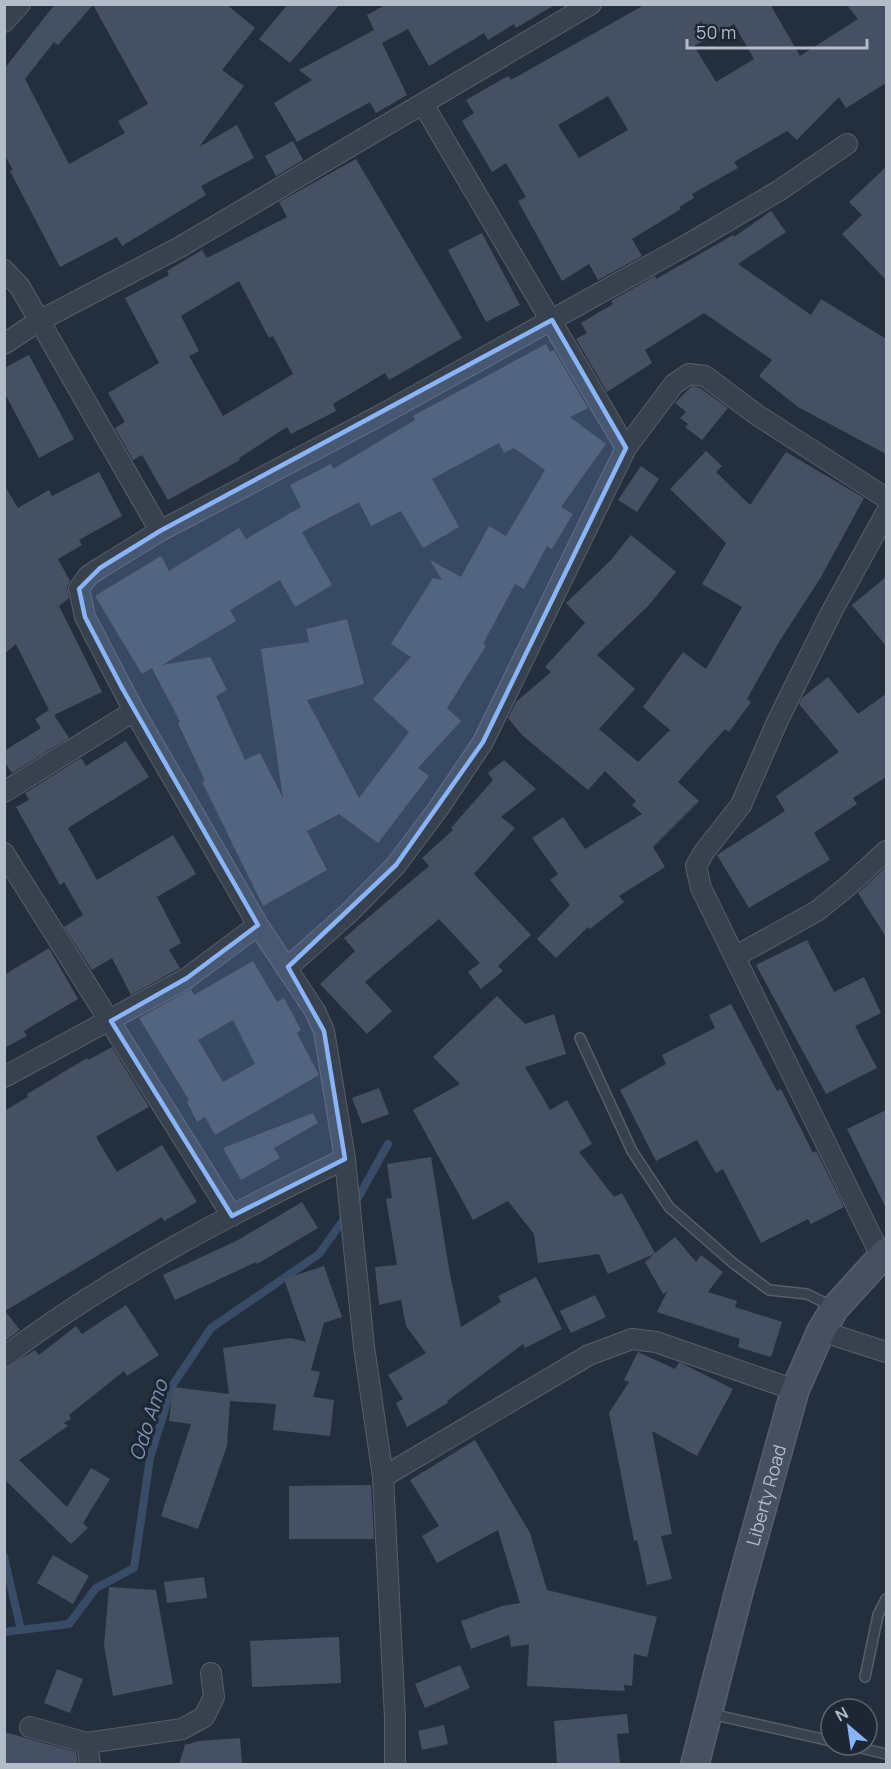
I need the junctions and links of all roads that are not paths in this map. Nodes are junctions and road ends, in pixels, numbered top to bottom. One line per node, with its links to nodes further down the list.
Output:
1 (20, 4): 3 (street)
2 (591, 4): 4 (street)
3 (4, 22)
4 (423, 104): 7 (street); 8 (street)
5 (847, 144): 7 (street)
6 (4, 270): 8 (street)
7 (552, 320): 10 (street); 13 (street)
8 (39, 321): 9 (street); 13 (street)
9 (4, 344)
10 (626, 448): 11 (street); 20 (street)
11 (886, 498)
12 (886, 513): 19 (street)
13 (160, 531): 14 (street)
14 (134, 711): 15 (street); 18 (street)
15 (4, 792)
16 (886, 851): 19 (street)
17 (4, 853): 21 (street)
18 (258, 925): 20 (street); 21 (street)
19 (736, 956): 26 (street)
20 (288, 967): 24 (street)
21 (111, 1021): 23 (street); 25 (street)
22 (580, 1038): 27 (lane)
23 (4, 1077)
24 (345, 1159): 25 (street); 32 (street)
25 (232, 1216): 30 (street)
26 (884, 1254): 27 (street, Liberty Road)
27 (835, 1308): 28 (street, Liberty Road)
28 (821, 1331): 29 (street); 31 (street, Liberty Road)
29 (886, 1352)
30 (4, 1357)
31 (795, 1390): 32 (street); 36 (street, Liberty Road)
32 (383, 1477): 41 (street)
33 (886, 1599): 35 (lane)
34 (211, 1673): 39 (street)
35 (865, 1677)
36 (708, 1714): 38 (lane); 42 (street, Liberty Road)
37 (30, 1727): 39 (street)
38 (819, 1738)
39 (87, 1743): 40 (street)
40 (90, 1764)
41 (395, 1764)
42 (695, 1764)

